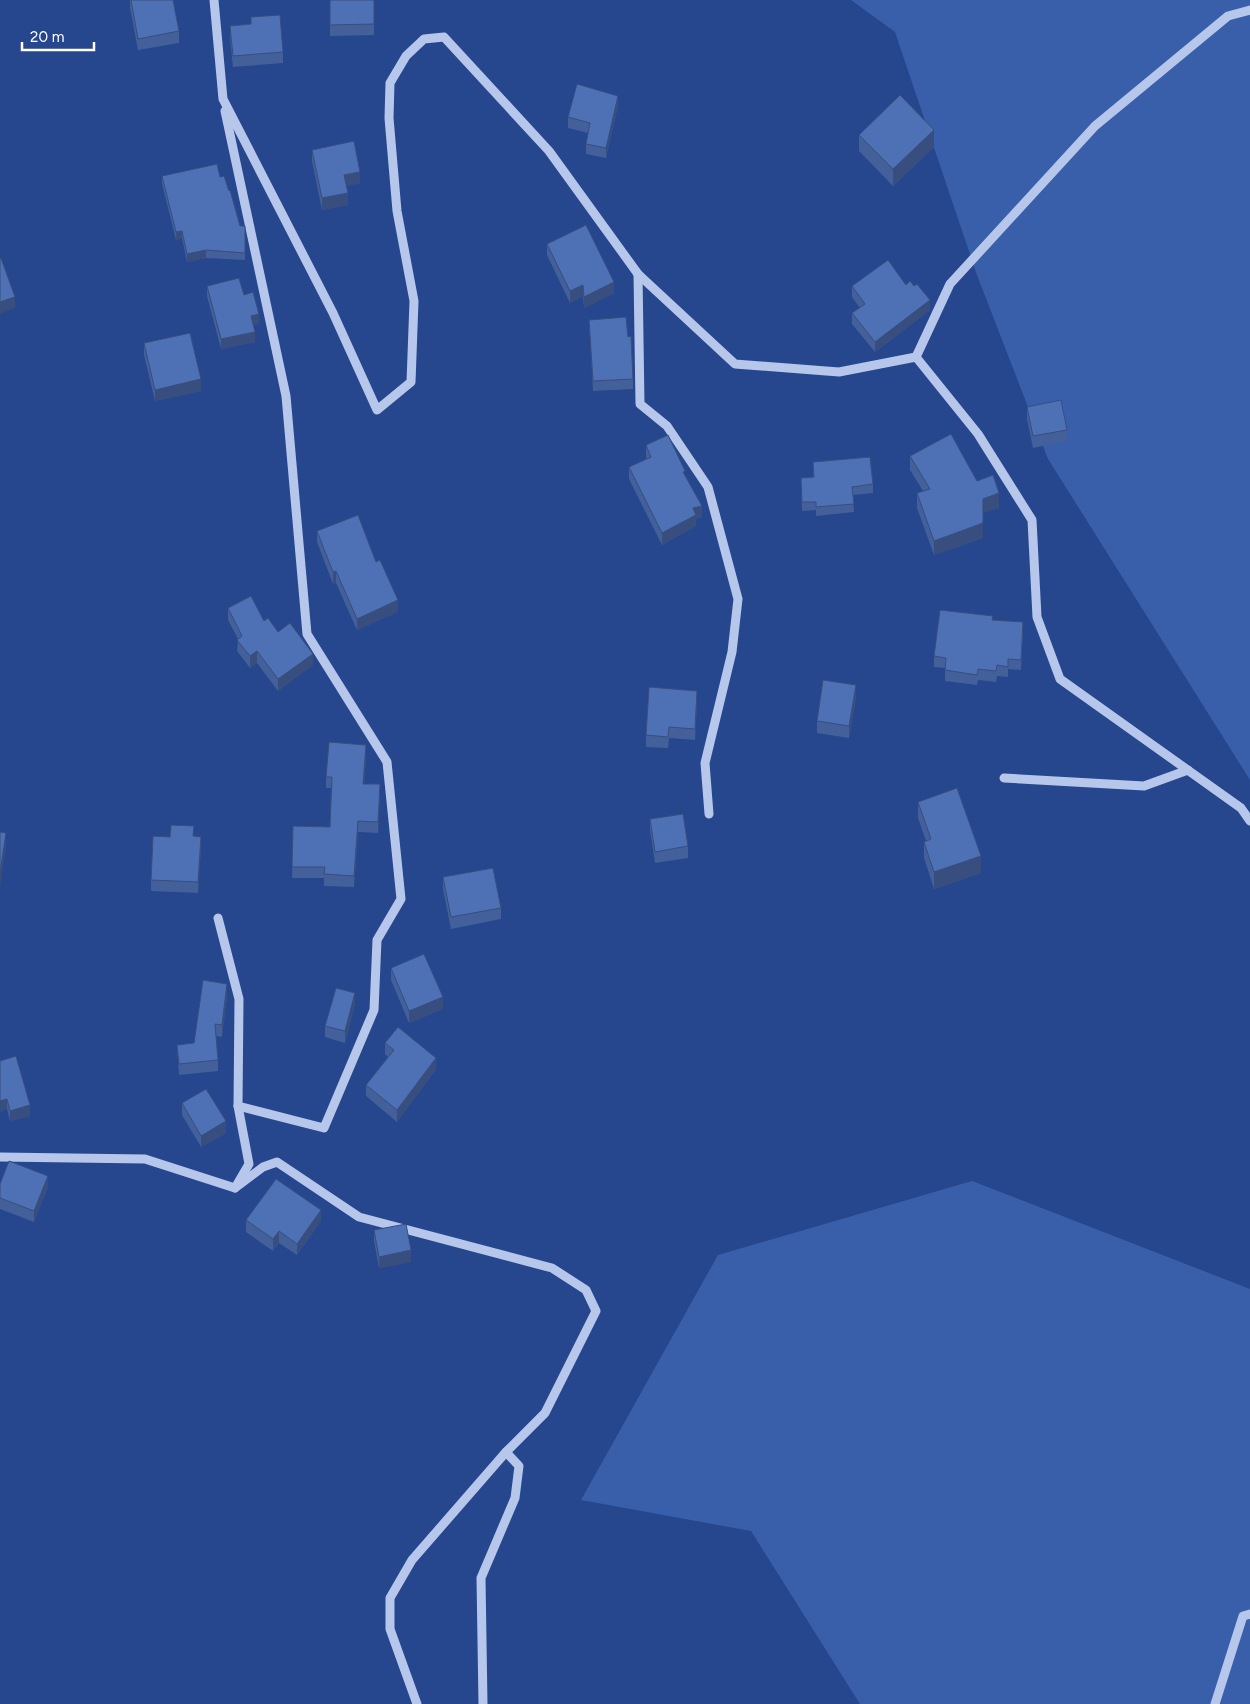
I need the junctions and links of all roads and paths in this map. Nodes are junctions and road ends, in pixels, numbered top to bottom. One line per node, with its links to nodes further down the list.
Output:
1 (214, 0): 3 (street)
2 (1250, 10): 5 (street)
3 (223, 99): 4 (street); 11 (street)
4 (638, 274): 5 (street); 8 (street)
5 (916, 357): 6 (street)
6 (1188, 770): 7 (street); 9 (street)
7 (1004, 778)
8 (709, 814)
9 (1250, 821)
10 (218, 918): 11 (street)
11 (238, 1106): 13 (street)
12 (0, 1157): 13 (street)
13 (235, 1188): 14 (street)
14 (506, 1452): 16 (street); 17 (street)
15 (1250, 1614): 18 (street)
16 (417, 1704)
17 (483, 1704)
18 (1215, 1704)

